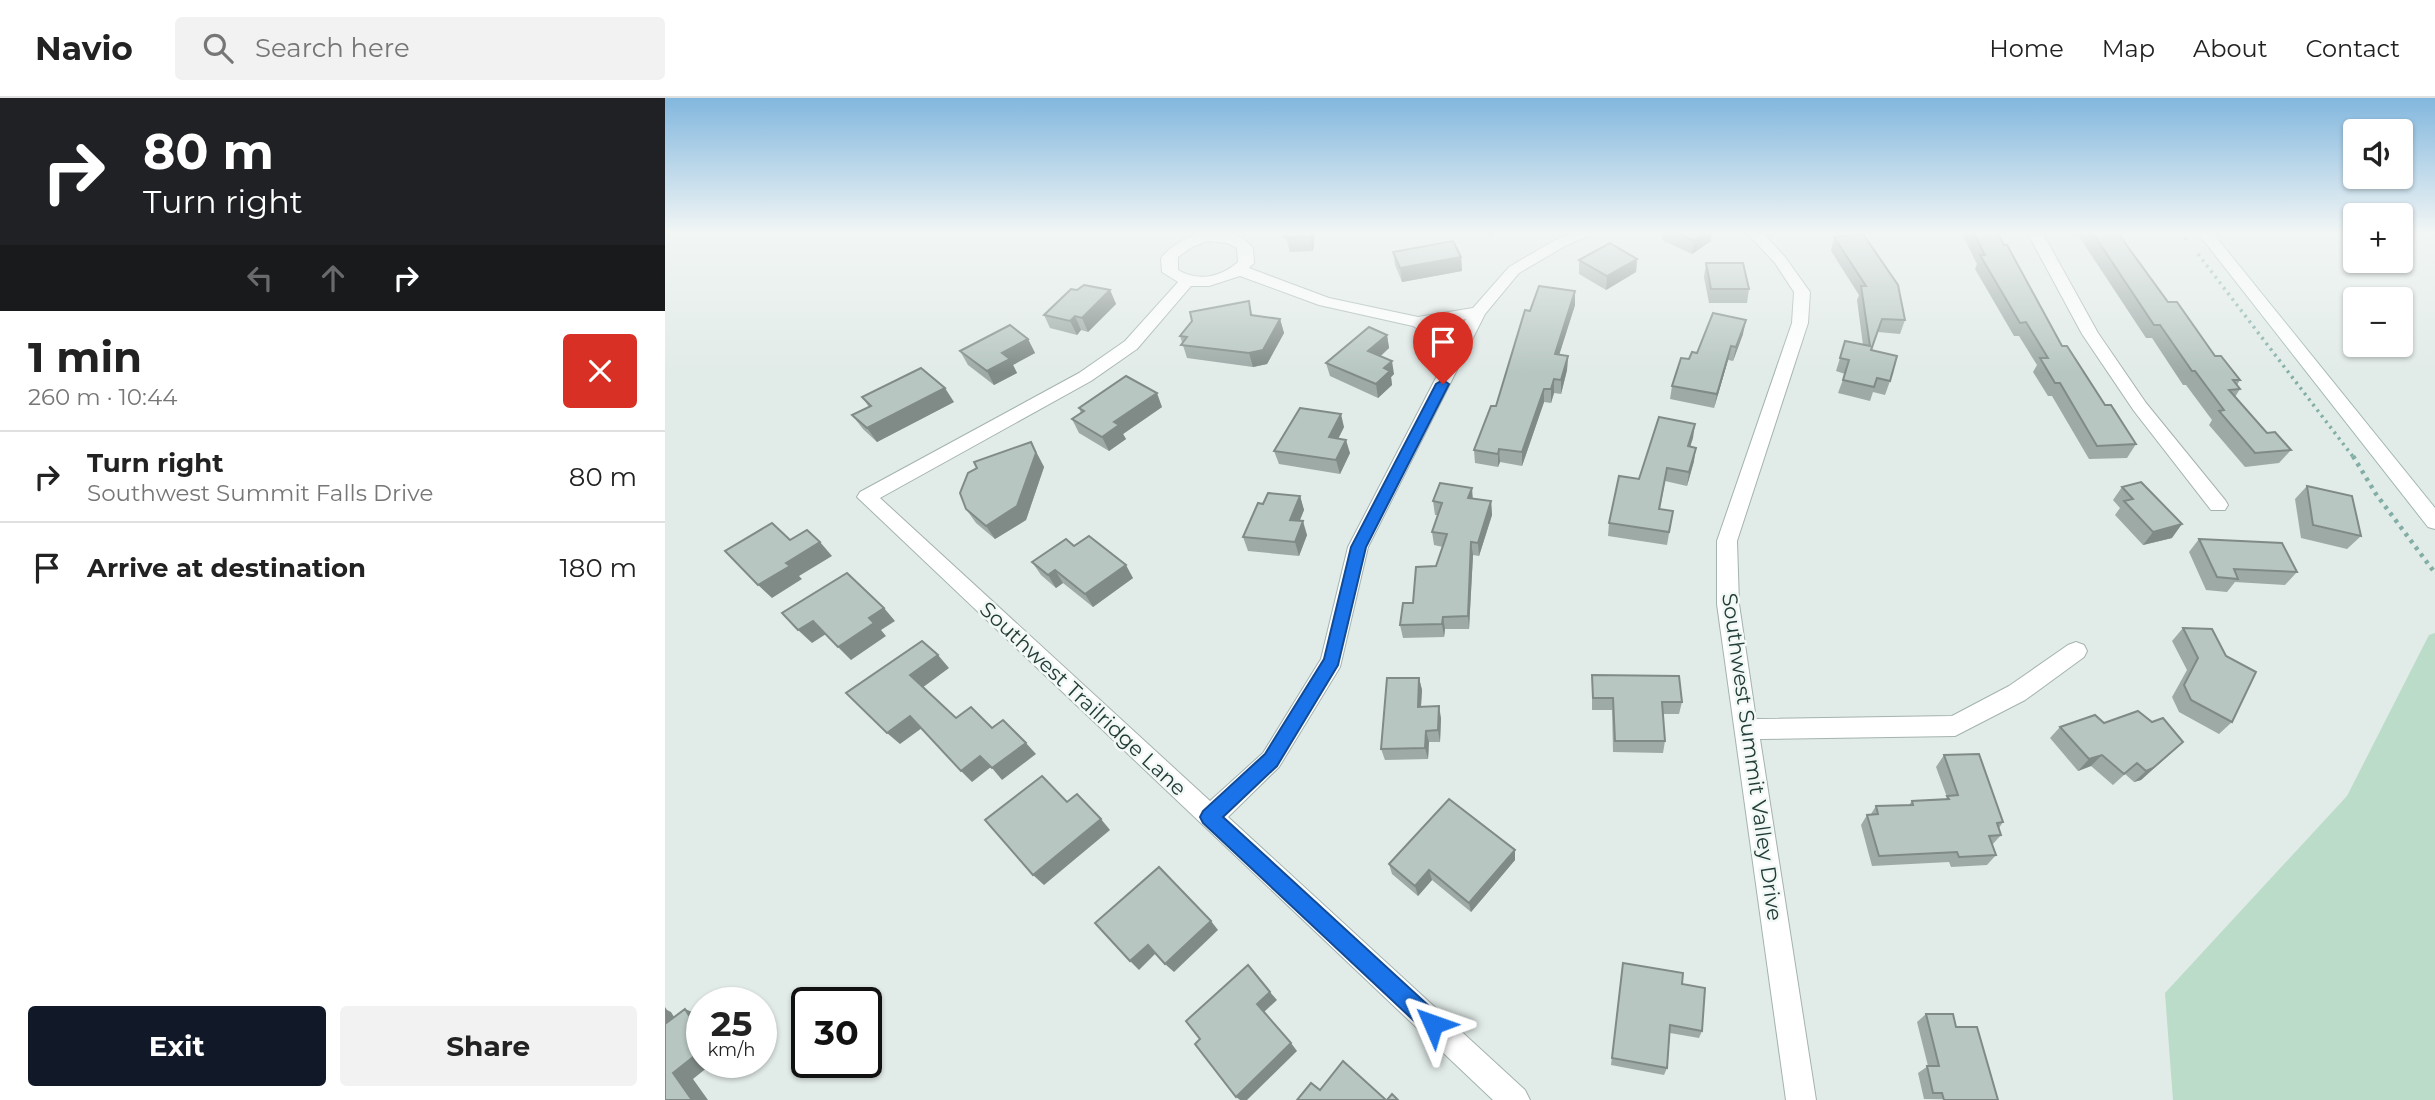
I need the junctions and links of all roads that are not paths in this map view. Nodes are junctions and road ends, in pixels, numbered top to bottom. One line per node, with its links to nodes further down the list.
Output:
1 (1181, 279): 8 (street)
2 (1218, 279): 8 (street)
3 (1263, 279): 10 (street)
4 (1506, 279): 9 (street)
5 (1793, 279): 15 (street, Southwest Summit Valley Drive)
6 (2060, 279): 12 (street)
7 (2231, 279): 13 (street)
8 (1187, 281): 16 (street, Southwest Trailridge Lane)
9 (1478, 312): 10 (street); 11 (street)
10 (1418, 321): 11 (street)
11 (1460, 346): 16 (street)
12 (2218, 505)
13 (2435, 522)
14 (2076, 651): 15 (street)
15 (1746, 729): 18 (street, Southwest Summit Valley Drive)
16 (1210, 817): 17 (street, Southwest Trailridge Lane)
17 (1515, 1100)
18 (1801, 1100)

